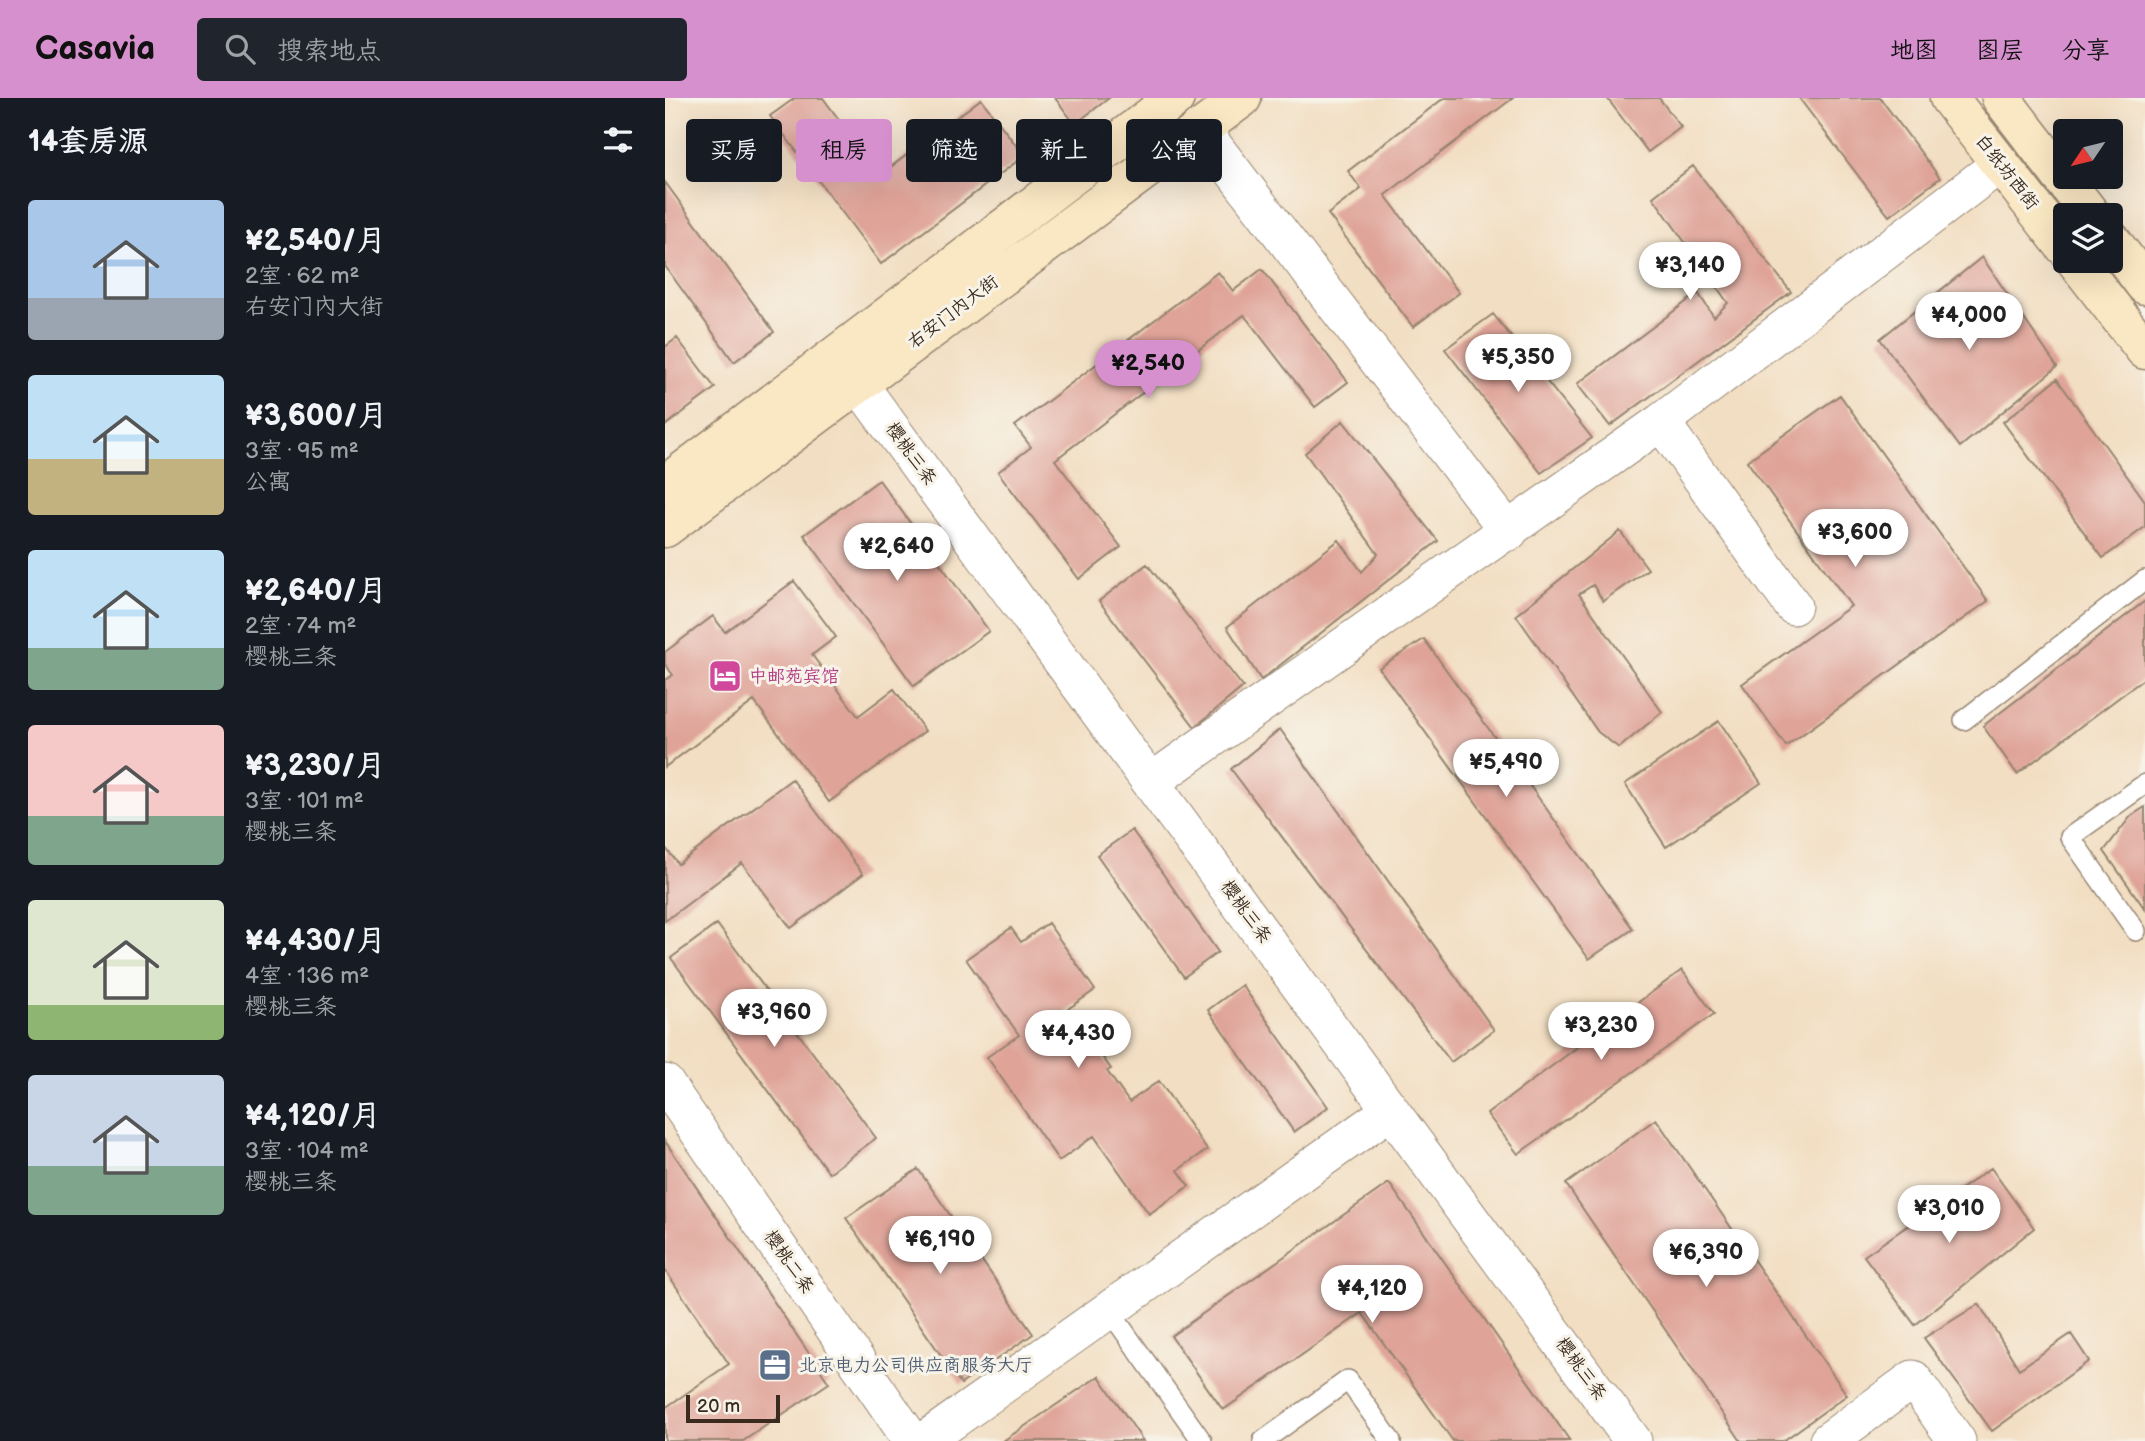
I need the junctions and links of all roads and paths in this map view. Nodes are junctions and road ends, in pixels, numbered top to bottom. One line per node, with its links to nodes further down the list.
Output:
1 (1175, 98): 15 (main road, 右安门内大街)
2 (1242, 98): 5 (main road, 右安门内大街)
3 (1949, 98): 7 (main road, 白纸坊西街)
4 (2001, 98): 9 (main road)
5 (1213, 119)
6 (1222, 157): 19 (street)
7 (2000, 164): 10 (main road, 白纸坊西街); 16 (street)
8 (1126, 179): 15 (main road, 右安门内大街)
9 (2082, 203)
10 (2053, 232)
11 (2123, 256): 13 (main road)
12 (2085, 273): 14 (main road)
13 (2145, 285)
14 (2145, 350)
15 (847, 369): 17 (main road, 右安门内大街); 18 (main road, 右安门内大街); 23 (street, 樱桃三条)
16 (1661, 422): 19 (street); 21 (street)
17 (665, 485)
18 (665, 528)
19 (1509, 532): 23 (street)
20 (2145, 580): 22 (lane)
21 (1793, 606)
22 (1964, 720)
23 (1151, 782): 27 (street, 樱桃三条)
24 (2145, 784): 25 (lane)
25 (2136, 931)
26 (665, 1083): 29 (street, 樱桃二条)
27 (1391, 1110): 28 (street); 34 (street, 樱桃三条)
28 (1109, 1310): 30 (street); 31 (lane)
29 (912, 1441)
30 (924, 1441)
31 (1202, 1441)
32 (1263, 1441): 33 (lane)
33 (1391, 1441)
34 (1633, 1441)
35 (1828, 1441): 36 (street)
36 (1957, 1441)

